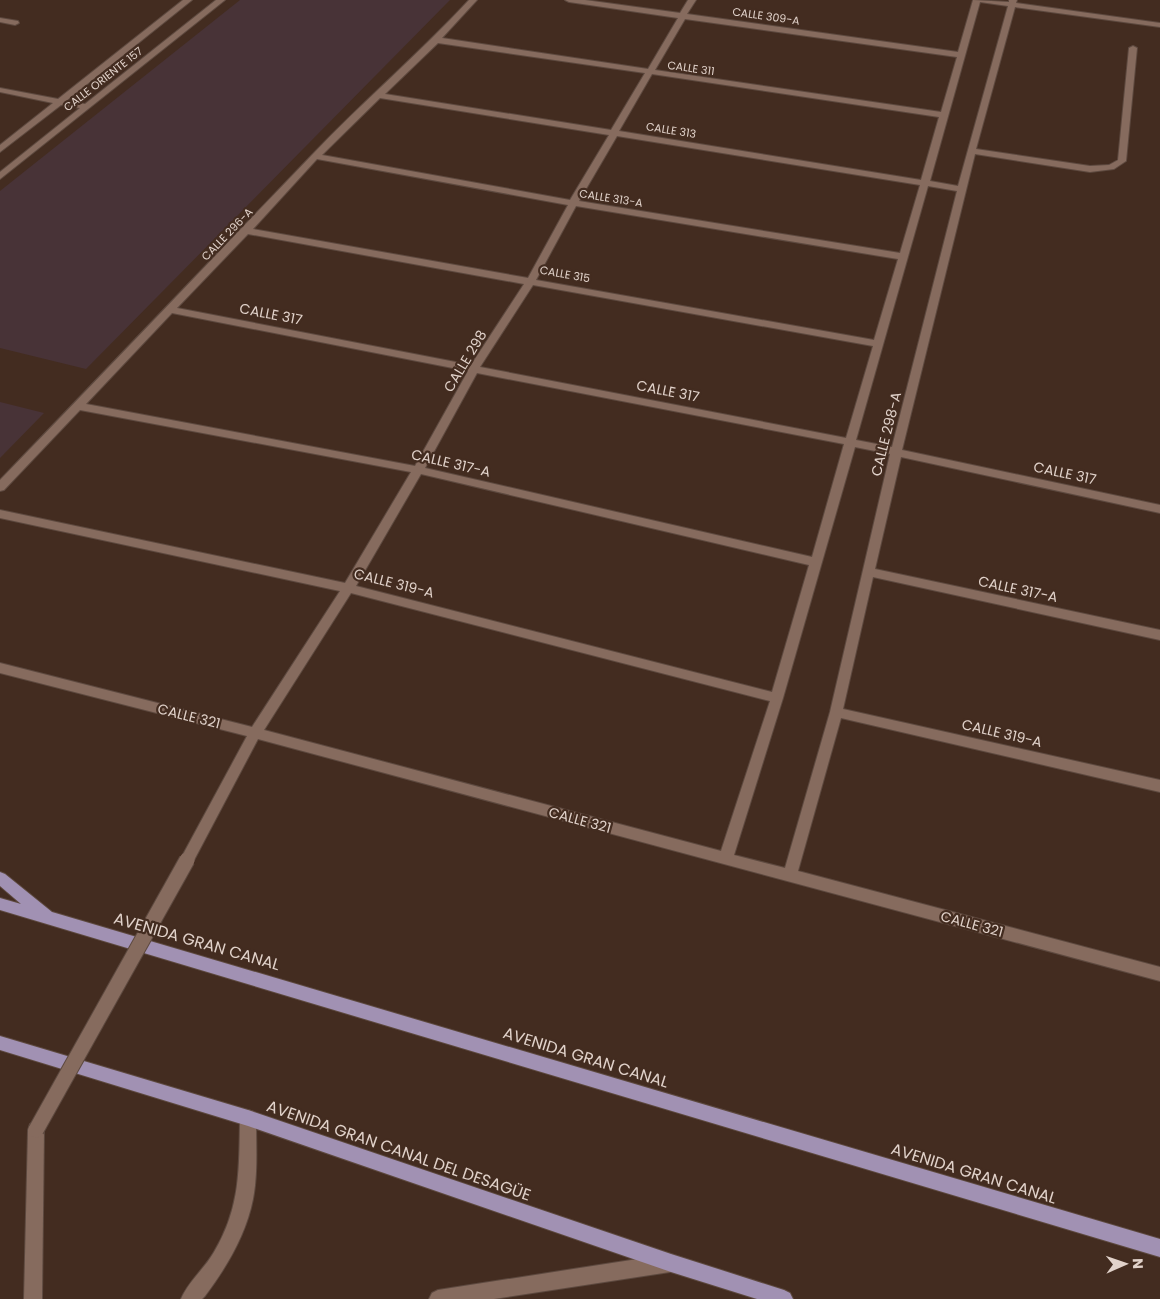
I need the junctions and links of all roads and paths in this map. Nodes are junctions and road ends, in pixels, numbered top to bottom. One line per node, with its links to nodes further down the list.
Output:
1 (188, 0): 18 (street, CALLE ORIENTE 157)
2 (221, 0): 19 (street, CALLE ORIENTE 157)
3 (473, 0): 12 (street, CALLE 296-A)
4 (569, 0): 8 (street, CALLE 309-A)
5 (692, 0): 8 (street, CALLE 298)
6 (978, 0): 7 (street); 14 (street)
7 (1012, 2): 11 (street); 23 (street, CALLE 298-A)
8 (681, 16): 14 (street, CALLE 309-A); 15 (street, CALLE 298)
9 (0, 20): 10 (street)
10 (15, 23)
11 (1160, 25)
12 (436, 40): 15 (street, CALLE 311); 17 (street, CALLE 296-A)
13 (1132, 48): 23 (street)
14 (961, 55): 20 (street)
15 (647, 73): 20 (street, CALLE 311); 21 (street, CALLE 298)
16 (0, 90): 18 (street)
17 (377, 95): 21 (street, CALLE 313); 24 (street, CALLE 296-A)
18 (59, 101): 19 (street); 22 (street, CALLE ORIENTE 157)
19 (86, 107): 25 (street, CALLE ORIENTE 157)
20 (944, 115): 26 (street)
21 (614, 133): 26 (street, CALLE 313); 28 (street, CALLE 298)
22 (0, 150)
23 (971, 151): 27 (street, CALLE 298-A)
24 (315, 156): 28 (street, CALLE 313-A); 29 (street, CALLE 296-A)
25 (0, 176)
26 (926, 182): 27 (street, CALLE 313); 30 (street)
27 (962, 189): 37 (street, CALLE 298-A)
28 (573, 203): 30 (street, CALLE 313-A); 31 (street, CALLE 298)
29 (246, 231): 31 (street, CALLE 315); 32 (street, CALLE 296-A)
30 (904, 258): 33 (street)
31 (531, 281): 33 (street, CALLE 315); 34 (street, CALLE 298)
32 (170, 310): 34 (street, CALLE 317); 35 (street, CALLE 296-A)
33 (879, 344): 36 (street)
34 (474, 368): 36 (street, CALLE 317); 38 (street, CALLE 298)
35 (77, 406): 38 (street, CALLE 317-A); 39 (street, CALLE 296-A)
36 (850, 442): 37 (street, CALLE 317); 42 (street)
37 (896, 453): 40 (street, CALLE 317); 43 (street, CALLE 298-A)
38 (418, 470): 42 (street, CALLE 317-A); 44 (street, CALLE 298)
39 (0, 487)
40 (1160, 509)
41 (0, 514): 44 (street, CALLE 319-A)
42 (816, 562): 47 (street)
43 (869, 572): 45 (street, CALLE 317-A); 48 (street, CALLE 298-A)
44 (348, 588): 47 (street, CALLE 319-A); 49 (street, CALLE 298)
45 (1160, 634)
46 (0, 668): 49 (street, CALLE 321)
47 (777, 698): 51 (street)
48 (836, 712): 50 (street, CALLE 319-A); 52 (street, CALLE 298-A)
49 (255, 733): 51 (street, CALLE 321); 61 (street, CALLE 298, bridge)
50 (1160, 786)
51 (726, 859): 52 (street, CALLE 321)
52 (790, 875): 56 (street, CALLE 321)
53 (0, 878): 55 (main road)
54 (0, 904): 55 (main road, AVENIDA GRAN CANAL)
55 (51, 919): 59 (main road, AVENIDA GRAN CANAL)
56 (1160, 974)
57 (0, 1043): 58 (main road, AVENIDA GRAN CANAL DEL DESAGÜE)
58 (248, 1118): 60 (main road, AVENIDA GRAN CANAL DEL DESAGÜE); 62 (street)
59 (1160, 1248)
60 (671, 1263): 63 (street); 64 (main road, AVENIDA GRAN CANAL DEL DESAGÜE)
61 (32, 1299)
62 (190, 1299)
63 (438, 1299)
64 (784, 1299)

